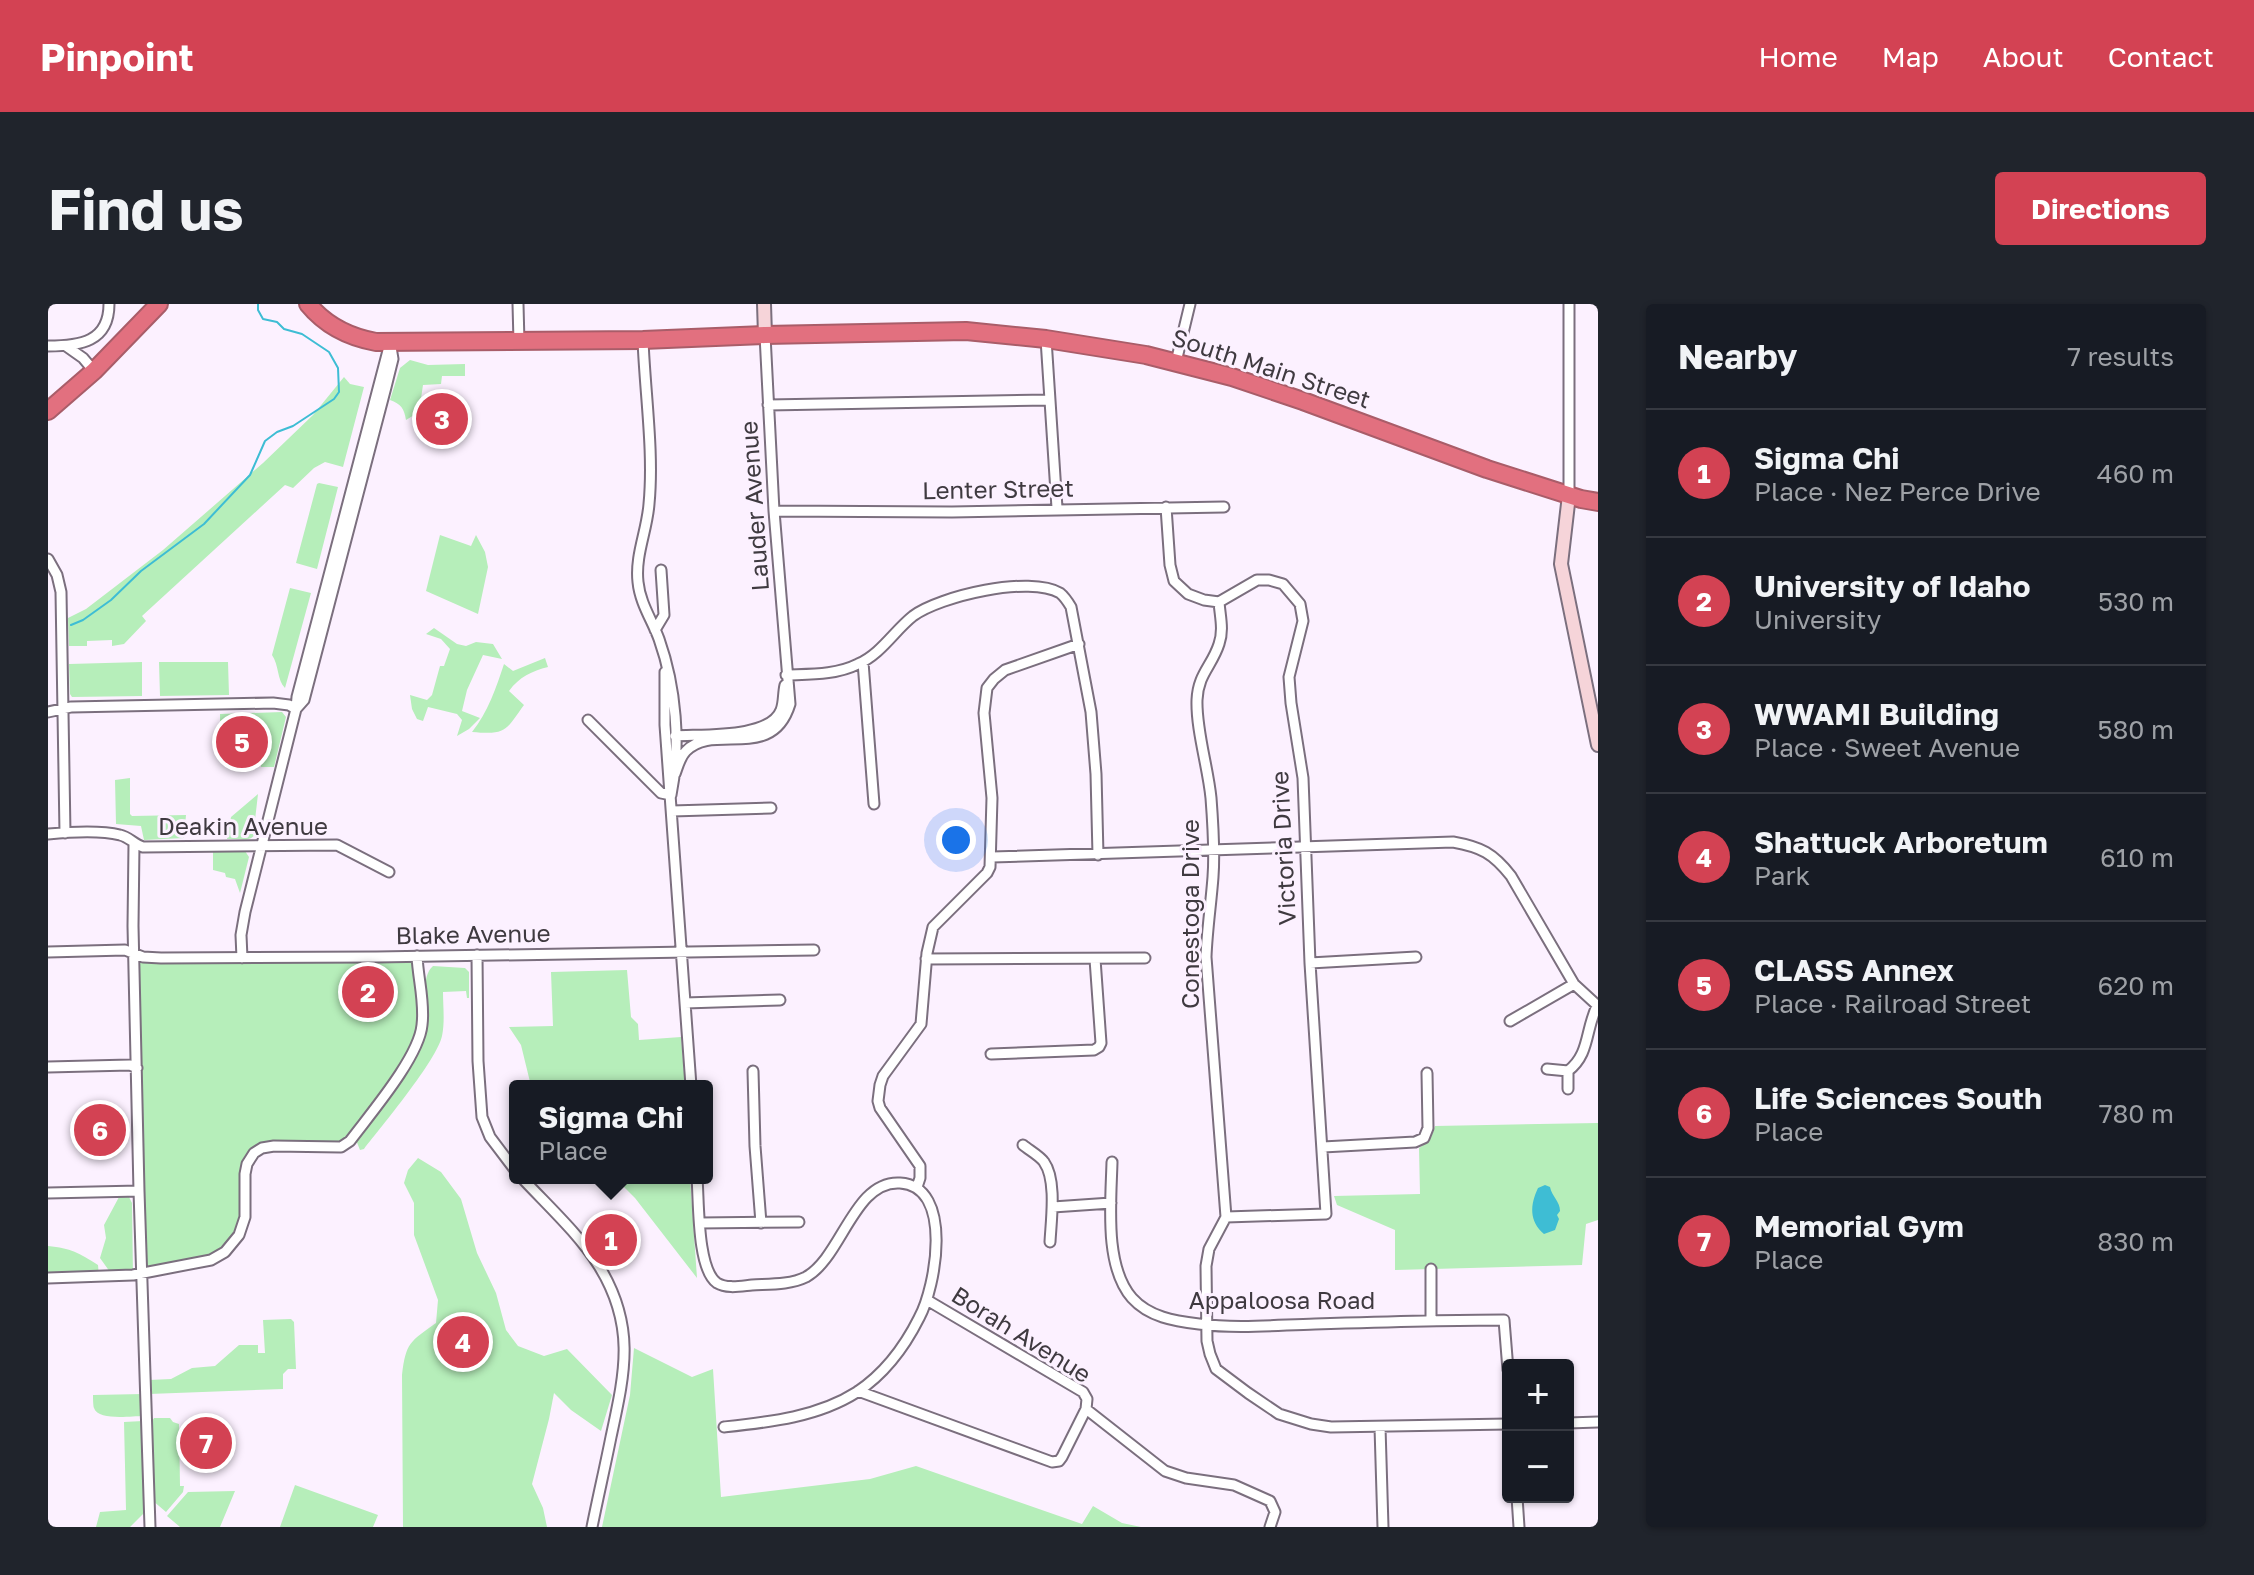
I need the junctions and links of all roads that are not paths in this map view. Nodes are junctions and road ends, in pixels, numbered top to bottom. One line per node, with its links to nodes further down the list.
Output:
1 (109, 304): 13 (street)
2 (159, 304): 16 (highway)
3 (308, 304): 11 (highway, South Main Street)
4 (518, 304): 10 (street)
5 (764, 304): 8 (street)
6 (1190, 304): 15 (street)
7 (1569, 304): 21 (street)
8 (765, 335): 9 (highway, South Main Street); 14 (highway, South Main Street); 18 (street, Lauder Avenue)
9 (643, 340): 10 (highway, South Main Street); 31 (street)
10 (519, 342): 11 (highway, South Main Street)
11 (390, 343): 20 (street)
12 (48, 346): 13 (street)
13 (66, 346): 16 (street)
14 (1046, 346): 15 (highway, South Main Street); 17 (street)
15 (1176, 362): 21 (highway, South Main Street)
16 (94, 371): 19 (highway)
17 (1049, 400): 18 (street); 25 (street)
18 (768, 405): 26 (street, Lauder Avenue)
19 (48, 411)
20 (357, 480): 29 (street); 29 (street)
21 (1569, 495): 22 (highway, South Main Street); 41 (street)
22 (1598, 502)
23 (1166, 507): 24 (street, Lenter Street); 25 (street, Lenter Street); 30 (street)
24 (1224, 507)
25 (1057, 508): 26 (street, Lenter Street)
26 (774, 511): 35 (street, Lauder Avenue)
27 (48, 559): 37 (street)
28 (661, 570): 31 (street)
29 (330, 586): 36 (street)
30 (1219, 602): 51 (street, Victoria Drive); 53 (street, Conestoga Drive)
31 (655, 630): 33 (street)
32 (1079, 644): 34 (street); 54 (street); 55 (street)
33 (665, 661): 40 (street); 42 (street)
34 (863, 662): 35 (street); 45 (street)
35 (786, 675): 40 (street, Lauder Avenue); 43 (street, Lauder Avenue)
36 (296, 709): 37 (street); 52 (street)
37 (63, 710): 38 (street); 48 (street)
38 (48, 712)
39 (588, 720): 44 (street)
40 (675, 736): 42 (street); 43 (street)
41 (1598, 745)
42 (667, 753): 44 (street)
43 (675, 774): 44 (street)
44 (671, 795): 47 (street)
45 (874, 804)
46 (771, 808): 47 (street)
47 (672, 811): 60 (street)
48 (65, 833): 49 (street, Deakin Avenue); 50 (street, Deakin Avenue)
49 (48, 834)
50 (134, 844): 52 (street, Deakin Avenue); 59 (street)
51 (1306, 845): 53 (street); 68 (street, Victoria Drive); 69 (street)
52 (262, 846): 56 (street, Deakin Avenue); 64 (street)
53 (1214, 850): 54 (street); 95 (street, Conestoga Drive)
54 (1098, 855): 55 (street)
55 (992, 857): 66 (street)
56 (389, 872)
57 (814, 950): 60 (street, Blake Avenue)
58 (48, 952): 59 (street, Blake Avenue)
59 (134, 952): 64 (street, Blake Avenue); 77 (street)
60 (681, 952): 61 (street, Blake Avenue); 71 (street)
61 (477, 955): 62 (street, Blake Avenue); 86 (street)
62 (417, 956): 64 (street, Blake Avenue); 101 (street)
63 (1416, 957): 68 (street)
64 (242, 958)
65 (1145, 958): 67 (street)
66 (926, 959): 67 (street); 90 (street)
67 (1095, 959): 75 (street)
68 (1310, 963): 85 (street, Victoria Drive)
69 (1574, 984): 72 (street); 73 (street)
70 (780, 1000): 71 (street)
71 (685, 1003): 82 (street)
72 (1598, 1006): 74 (street)
73 (1510, 1021)
74 (1593, 1032): 80 (street)
75 (991, 1054)
76 (48, 1067): 77 (street)
77 (137, 1068): 91 (street)
78 (1547, 1069): 80 (street)
79 (753, 1071): 98 (street)
80 (1568, 1071): 83 (street)
81 (1427, 1073): 85 (street)
82 (691, 1080)
83 (1568, 1089)
84 (1023, 1145): 94 (street)
85 (1323, 1147): 95 (street, Victoria Drive)
86 (509, 1162)
87 (1112, 1162): 93 (street, Appaloosa Road)
88 (528, 1184): 116 (street)
89 (697, 1184): 97 (street)
90 (917, 1187): 97 (street); 103 (street)
91 (139, 1191): 92 (street); 101 (street)
92 (48, 1193)
93 (1111, 1203): 94 (street); 105 (street, Appaloosa Road)
94 (1053, 1207): 99 (street)
95 (1226, 1217): 105 (street)
96 (799, 1222): 98 (street)
97 (700, 1223): 98 (street)
98 (761, 1223)
99 (1050, 1242)
100 (1431, 1269): 104 (street)
101 (141, 1273): 102 (street); 115 (street)
102 (48, 1278)
103 (927, 1300): 107 (street); 108 (street, Borah Avenue)
104 (1431, 1320): 105 (street, Appaloosa Road); 106 (street, Appaloosa Road)
105 (1206, 1325): 113 (street)
106 (1507, 1359)
107 (858, 1391): 108 (street); 112 (street)
108 (1086, 1409): 117 (street, Borah Avenue)
109 (1598, 1422): 110 (street)
110 (1574, 1423)
111 (1502, 1424): 113 (street)
112 (724, 1427)
113 (1380, 1427): 118 (street)
114 (1517, 1503): 119 (street)
115 (150, 1527)
116 (592, 1527)
117 (1270, 1527)
118 (1383, 1527)
119 (1519, 1527)

